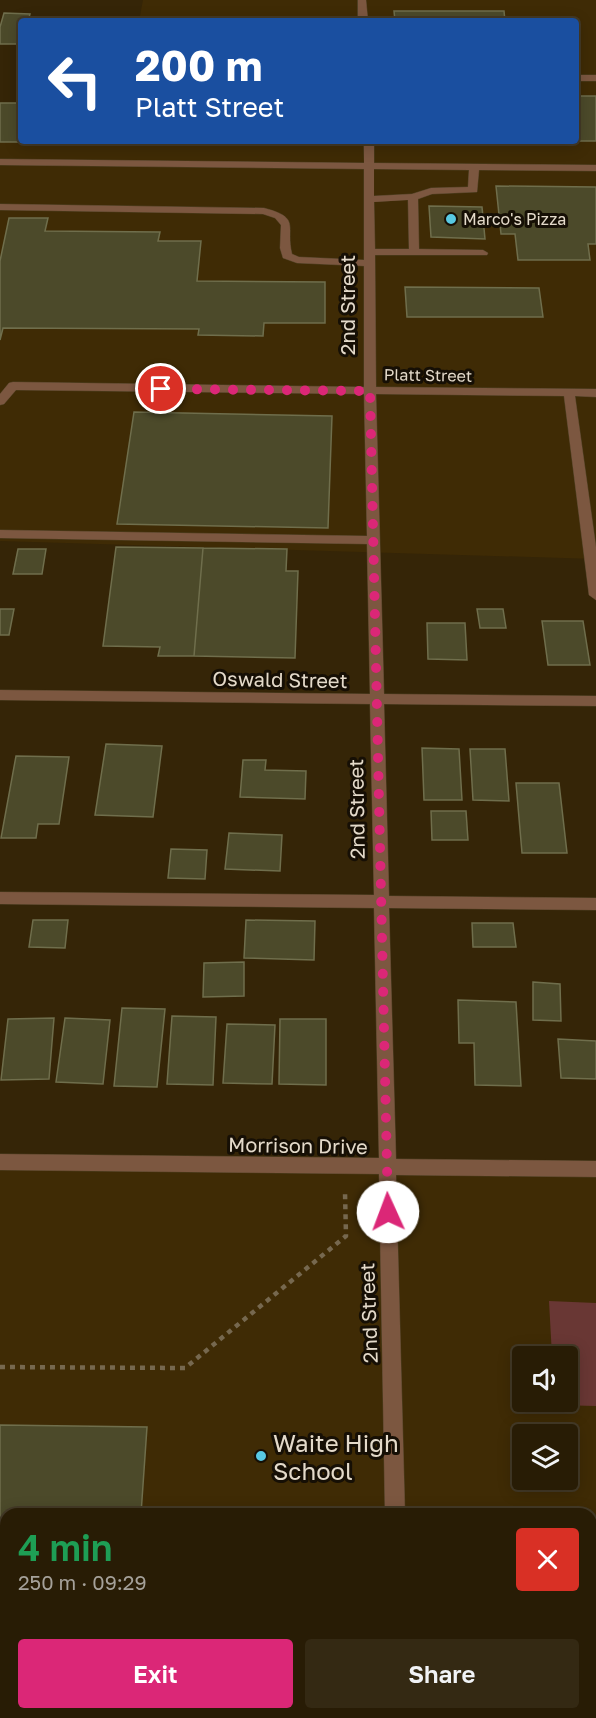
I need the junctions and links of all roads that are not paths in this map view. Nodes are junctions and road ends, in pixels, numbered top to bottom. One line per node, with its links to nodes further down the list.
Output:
1 (362, 0): 2 (street)
2 (363, 18)
3 (579, 78): 4 (street)
4 (596, 78)
5 (369, 144): 7 (street, 2nd Street)
6 (0, 162): 7 (street)
7 (370, 165): 8 (street); 11 (street, 2nd Street)
8 (474, 167): 9 (street); 10 (street)
9 (596, 168)
10 (413, 197): 11 (street); 13 (street)
11 (370, 199): 15 (street, 2nd Street)
12 (0, 207): 15 (street)
13 (414, 252): 14 (street); 15 (street)
14 (483, 253)
15 (370, 257): 16 (street, 2nd Street)
16 (370, 391): 17 (street, Platt Street); 19 (street, Platt Street); 21 (street, 2nd Street)
17 (569, 393): 18 (street, Platt Street); 22 (street)
18 (596, 393)
19 (0, 401)
20 (0, 534): 21 (street)
21 (373, 540): 24 (street, 2nd Street)
22 (596, 595)
23 (0, 695): 24 (street, Oswald Street)
24 (376, 699): 25 (street, Oswald Street); 27 (street, 2nd Street)
25 (596, 701)
26 (0, 898): 27 (street)
27 (381, 903): 28 (street); 30 (street, 2nd Street)
28 (596, 904)
29 (0, 1162): 30 (street, Morrison Drive)
30 (387, 1167): 31 (street, Morrison Drive); 32 (street, 2nd Street)
31 (596, 1169)
32 (394, 1508)

